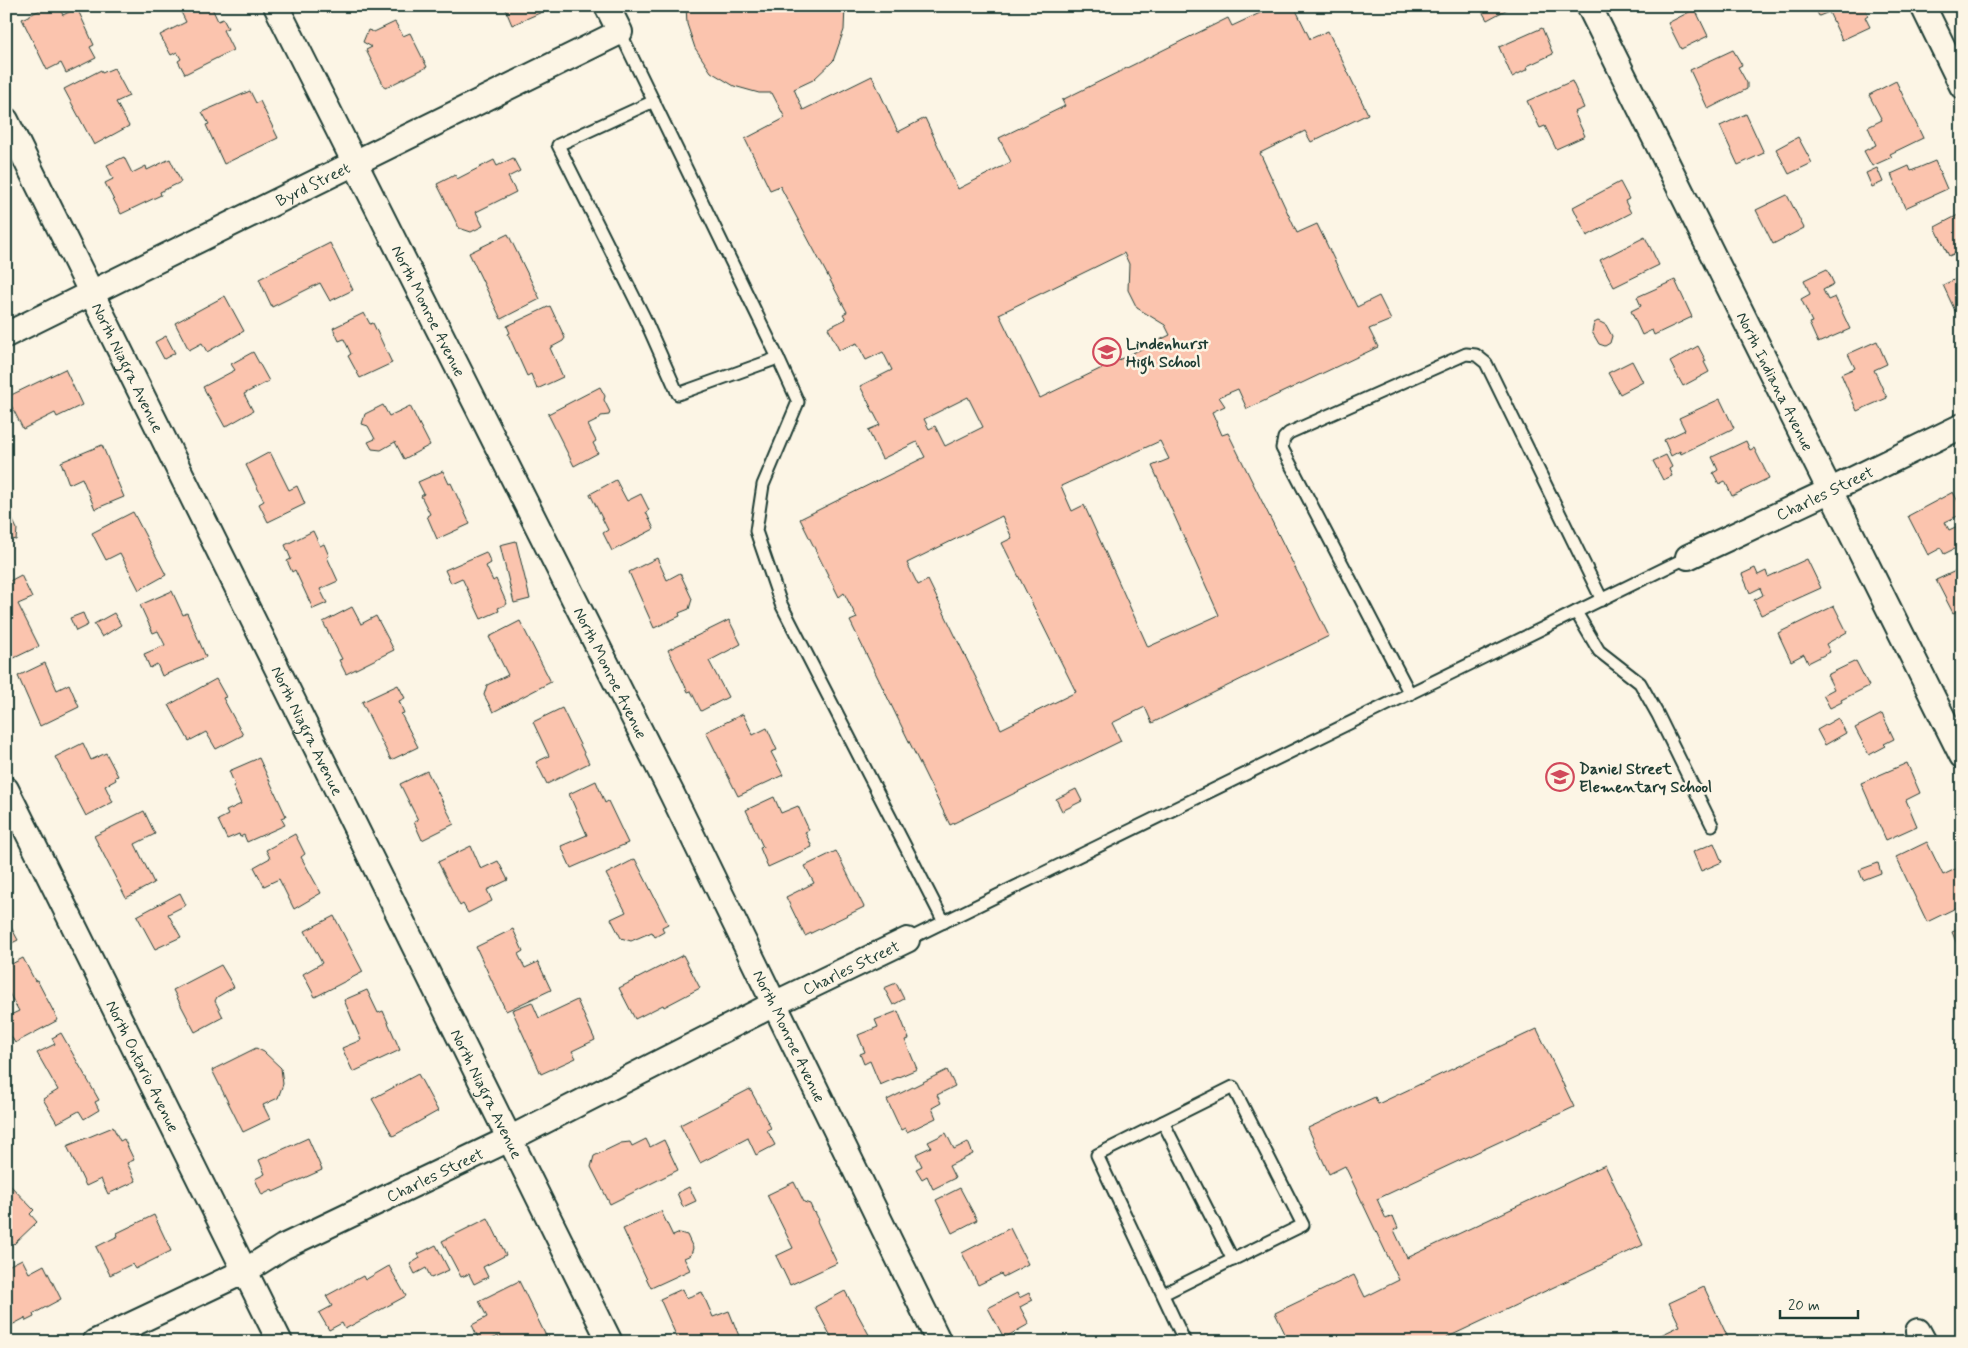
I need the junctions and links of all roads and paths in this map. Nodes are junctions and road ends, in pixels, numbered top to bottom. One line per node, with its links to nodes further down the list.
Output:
1 (276, 6): 9 (street, North Monroe Avenue)
2 (608, 6): 5 (street)
3 (1589, 6): 14 (street, North Indiana Avenue)
4 (1922, 6): 6 (street)
5 (620, 32): 7 (lane); 9 (street, Byrd Street)
6 (1962, 86)
7 (654, 101): 12 (lane); 12 (lane)
8 (6, 120): 10 (street, North Niagra Avenue)
9 (354, 163): 10 (street, Byrd Street); 24 (street, North Monroe Avenue)
10 (92, 293): 11 (street, Byrd Street); 26 (street, North Niagra Avenue)
11 (6, 335)
12 (778, 358): 22 (lane)
13 (1962, 426): 14 (street, Charles Street)
14 (1831, 490): 15 (street, Charles Street); 19 (street, North Indiana Avenue)
15 (1688, 557): 16 (lane)
16 (1602, 600): 17 (lane); 18 (lane)
17 (1576, 612): 18 (lane); 21 (lane)
18 (1410, 694): 22 (lane)
19 (1962, 756)
20 (6, 789): 28 (street, North Ontario Avenue)
21 (1712, 824)
22 (944, 922): 23 (lane)
23 (907, 940): 24 (street, Charles Street)
24 (774, 1004): 26 (street, Charles Street); 33 (street, North Monroe Avenue)
25 (1163, 1122): 27 (lane); 27 (lane); 29 (lane)
26 (511, 1138): 28 (street, Charles Street); 32 (street, North Niagra Avenue)
27 (1233, 1260): 29 (lane)
28 (245, 1271): 30 (street, Charles Street); 31 (street, North Ontario Avenue)
29 (1163, 1294): 34 (lane)
30 (95, 1342)
31 (280, 1342)
32 (610, 1342)
33 (939, 1342)
34 (1185, 1342)

